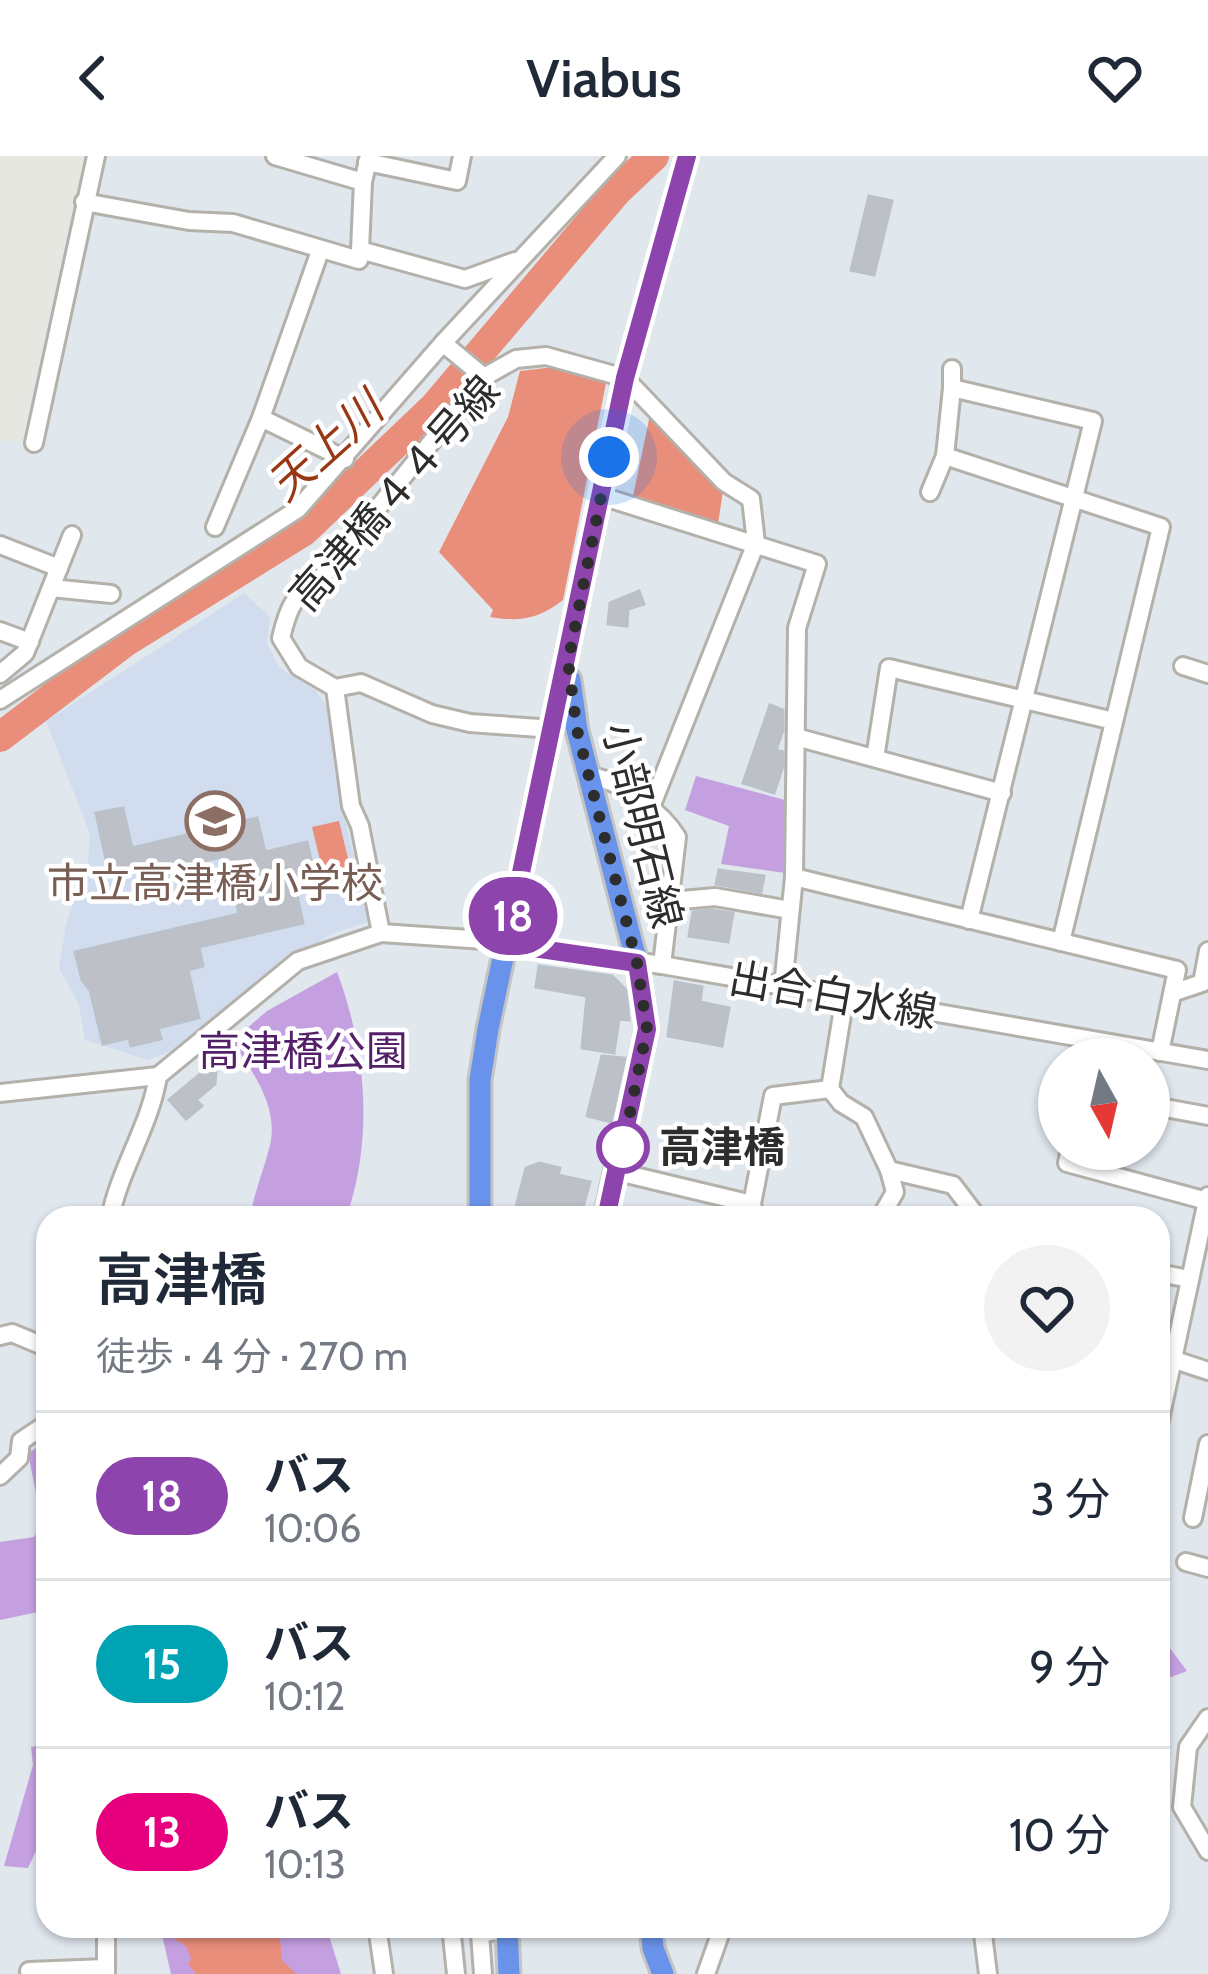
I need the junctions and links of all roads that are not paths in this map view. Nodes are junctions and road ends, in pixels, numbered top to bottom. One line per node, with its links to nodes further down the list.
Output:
1 (96, 156): 8 (street)
2 (275, 156): 7 (street)
3 (462, 156): 6 (street)
4 (617, 156): 11 (street)
5 (686, 156): 14 (main road, 小部明石線)
6 (368, 159): 7 (street)
7 (363, 182): 9 (street)
8 (84, 202): 10 (street); 16 (street)
9 (360, 250): 10 (street); 11 (street)
10 (320, 251): 15 (street)
11 (520, 259): 12 (street)
12 (443, 343): 13 (street); 18 (street)
13 (484, 377): 14 (street, 高津橋４４号線); 35 (street, 高津橋４４号線)
14 (625, 378): 20 (main road, 小部明石線); 24 (street)
15 (261, 418): 18 (street); 22 (street)
16 (34, 443)
17 (945, 457): 19 (street); 21 (street); 21 (street)
18 (345, 459): 37 (street)
19 (930, 492)
20 (602, 496): 24 (street); 31 (main road, 小部明石線)
21 (1077, 500): 36 (street); 38 (street)
22 (215, 527)
23 (72, 536): 26 (street)
24 (756, 543): 40 (street); 44 (street)
25 (0, 545): 26 (street)
26 (59, 568): 27 (street)
27 (52, 588): 28 (street); 30 (street)
28 (111, 594)
29 (0, 631): 30 (street)
30 (30, 642): 33 (street)
31 (568, 662): 39 (main road, 小部明石線); 42 (main road, 小部明石線)
32 (1183, 667): 34 (street)
33 (0, 674)
34 (1208, 674)
35 (335, 688): 39 (street); 49 (street)
36 (1026, 698): 38 (street); 41 (street); 43 (street)
37 (0, 700)
38 (1114, 721): 50 (street)
39 (554, 729): 51 (main road, 小部明石線)
40 (796, 737): 41 (street); 45 (street)
41 (874, 758): 43 (street)
42 (591, 777): 44 (street); 53 (main road, 小部明石線)
43 (1002, 793): 48 (street)
44 (651, 807): 46 (street)
45 (794, 877): 47 (street); 48 (street)
46 (671, 901): 47 (street); 54 (street)
47 (790, 910): 55 (street)
48 (969, 920): 50 (street)
49 (381, 933): 51 (street, 出合白水線); 62 (street, 出合白水線)
50 (1061, 942): 56 (street)
51 (506, 944): 53 (street, 出合白水線); 72 (main road, 小部明石線)
52 (1208, 951): 56 (street)
53 (637, 963): 54 (street, 出合白水線); 69 (main road, 小部明石線)
54 (662, 965): 55 (street, 出合白水線)
55 (783, 988): 57 (street, 出合白水線)
56 (1175, 992): 59 (street)
57 (845, 997): 58 (street, 出合白水線); 63 (street)
58 (1080, 1038)
59 (1164, 1038)
60 (1170, 1054): 61 (street, 出合白水線)
61 (1208, 1060)
62 (158, 1076): 64 (street); 71 (street)
63 (830, 1089): 67 (street); 75 (street)
64 (0, 1093)
65 (1170, 1109): 66 (street)
66 (1208, 1117)
67 (889, 1170): 76 (street); 77 (street)
68 (1095, 1170): 70 (street)
69 (618, 1172): 73 (main road, 小部明石線); 74 (street)
70 (1208, 1198): 79 (street)
71 (113, 1206)
72 (480, 1206)
73 (608, 1206)
74 (737, 1206)
75 (755, 1206)
76 (887, 1206)
77 (969, 1206)
78 (1170, 1275): 79 (street)
79 (1190, 1279): 82 (street)
80 (0, 1336): 81 (street)
81 (36, 1343)
82 (1172, 1359): 83 (street); 84 (street)
83 (1170, 1369)
84 (1208, 1371)
85 (36, 1431): 86 (street)
86 (21, 1442): 88 (street); 89 (street)
87 (1208, 1444): 90 (street)
88 (0, 1448)
89 (0, 1476)
90 (1193, 1518)
91 (1186, 1562): 92 (street)
92 (1208, 1568)
93 (1208, 1718): 94 (street)
94 (1208, 1851)
95 (106, 1938): 103 (street)
96 (379, 1938): 105 (street)
97 (452, 1938): 106 (street)
98 (479, 1938): 107 (street)
99 (507, 1938): 108 (main road)
100 (652, 1938): 109 (main road)
101 (719, 1938): 110 (street)
102 (984, 1938): 111 (street)
103 (106, 1971): 104 (street)
104 (29, 1972)
105 (384, 1974)
106 (456, 1974)
107 (483, 1974)
108 (509, 1974)
109 (663, 1974)
110 (706, 1974)
111 (988, 1974)

